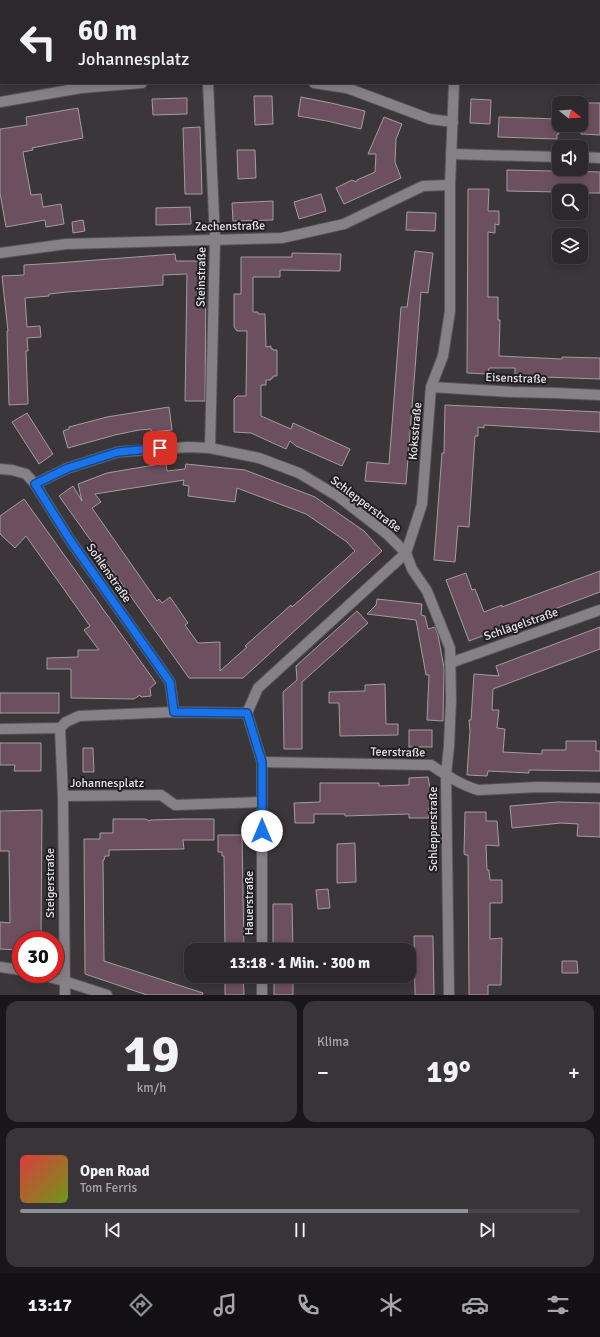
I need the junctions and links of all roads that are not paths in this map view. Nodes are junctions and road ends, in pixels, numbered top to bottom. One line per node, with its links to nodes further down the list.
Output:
1 (130, 84): 5 (street)
2 (208, 84): 12 (street, Steinstraße)
3 (321, 84): 6 (street)
4 (454, 84): 6 (street, Koksstraße)
5 (0, 102)
6 (453, 122): 7 (street, Koksstraße)
7 (451, 154): 8 (street); 11 (street, Koksstraße)
8 (552, 157)
9 (588, 158): 10 (street)
10 (600, 158)
11 (450, 185): 12 (street, Zechenstraße); 14 (street, Koksstraße)
12 (215, 239): 13 (street, Zechenstraße); 16 (street, Steinstraße)
13 (0, 253)
14 (431, 387): 15 (street, Eisenstraße); 19 (street, Koksstraße)
15 (600, 395)
16 (210, 448): 18 (street, Schlepperstraße); 19 (street, Schlepperstraße)
17 (0, 469): 18 (street, Sohlenstraße)
18 (35, 484): 22 (street, Sohlenstraße)
19 (406, 553): 21 (street, Schlepperstraße); 23 (street, Koksstraße)
20 (600, 610): 21 (street, Schlägelstraße)
21 (450, 663): 27 (street, Schlepperstraße)
22 (174, 712): 23 (street); 24 (street)
23 (247, 713): 26 (street, Hauerstraße)
24 (60, 728): 25 (street); 29 (street, Johannesplatz)
25 (0, 729)
26 (262, 762): 27 (street, Teerstraße); 30 (street, Hauerstraße)
27 (446, 775): 28 (street, Teerstraße); 41 (street, Schlepperstraße)
28 (600, 788)
29 (63, 796): 30 (street, Johannesplatz); 31 (street, Steigerstraße)
30 (262, 802): 32 (street, Hauerstraße)
31 (64, 931)
32 (262, 943)
33 (0, 967): 34 (street)
34 (12, 969)
35 (64, 981): 39 (street)
36 (64, 983): 38 (street, Steigerstraße)
37 (262, 983): 40 (street)
38 (64, 995)
39 (106, 995)
40 (262, 995)
41 (449, 995)

